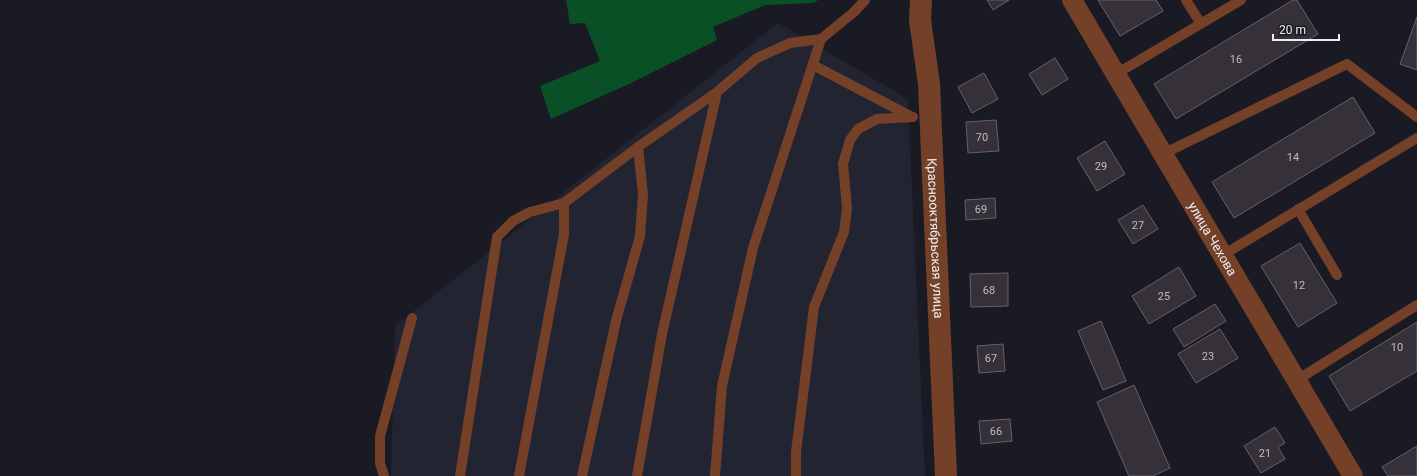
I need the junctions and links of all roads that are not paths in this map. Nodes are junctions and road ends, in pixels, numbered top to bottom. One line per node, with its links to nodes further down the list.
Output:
1 (865, 0): 7 (lane)
2 (921, 0): 12 (street, Краснооктябрьская улица)
3 (1072, 0): 9 (street, улица Чехова)
4 (1186, 0): 6 (lane)
5 (1241, 0): 6 (lane)
6 (1201, 24): 9 (lane)
7 (821, 39): 8 (lane); 10 (lane)
8 (813, 65): 12 (lane); 28 (lane)
9 (1116, 74): 15 (street, улица Чехова)
10 (717, 92): 14 (lane); 27 (lane)
11 (1417, 117): 15 (lane)
12 (922, 118): 29 (lane); 30 (street, Краснооктябрьская улица)
13 (1417, 138): 17 (lane)
14 (638, 147): 16 (lane); 26 (lane)
15 (1163, 154): 18 (street, улица Чехова)
16 (564, 203): 24 (lane); 25 (lane)
17 (1298, 209): 18 (lane); 19 (lane)
18 (1223, 255): 22 (street, улица Чехова)
19 (1337, 275)
20 (1417, 305): 22 (lane)
21 (412, 318): 23 (lane)
22 (1297, 380): 31 (street, улица Чехова)
23 (384, 476)
24 (460, 476)
25 (519, 476)
26 (582, 476)
27 (637, 476)
28 (715, 476)
29 (796, 476)
30 (946, 476)
31 (1353, 476)

